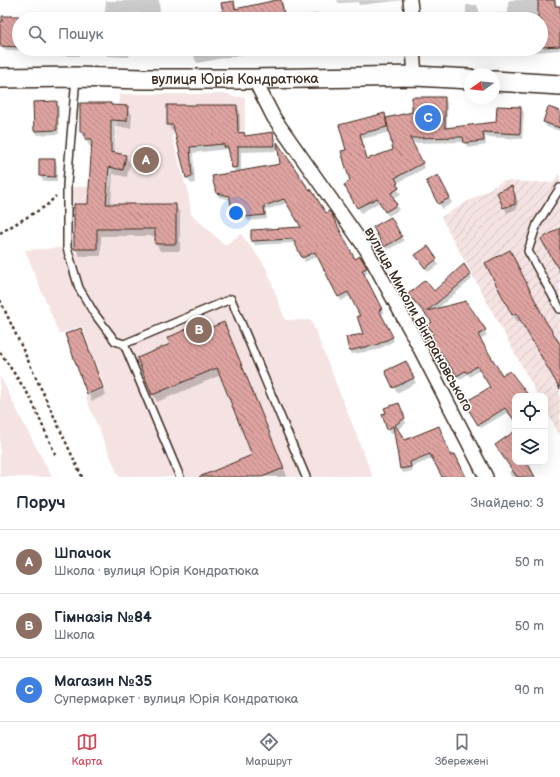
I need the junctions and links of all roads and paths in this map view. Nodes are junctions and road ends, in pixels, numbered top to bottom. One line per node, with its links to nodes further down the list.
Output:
1 (410, 0): 2 (street)
2 (411, 12)
3 (414, 56): 4 (street)
4 (415, 76): 7 (street, вулиця Юрія Кондратюка); 8 (street, вулиця Юрія Кондратюка)
5 (76, 77): 6 (street, вулиця Юрія Кондратюка); 7 (street, вулиця Юрія Кондратюка); 11 (lane)
6 (0, 78)
7 (254, 79): 22 (street, вулиця Миколи Вінграновського)
8 (464, 79)
9 (500, 81): 10 (street)
10 (560, 85)
11 (67, 184): 13 (path); 16 (lane)
12 (560, 188): 15 (lane)
13 (0, 233)
14 (0, 300): 19 (path)
15 (560, 309)
16 (124, 344): 20 (lane); 21 (lane)
17 (0, 352): 18 (path)
18 (56, 456)
19 (82, 477)
20 (180, 477)
21 (306, 477)
22 (486, 477)

